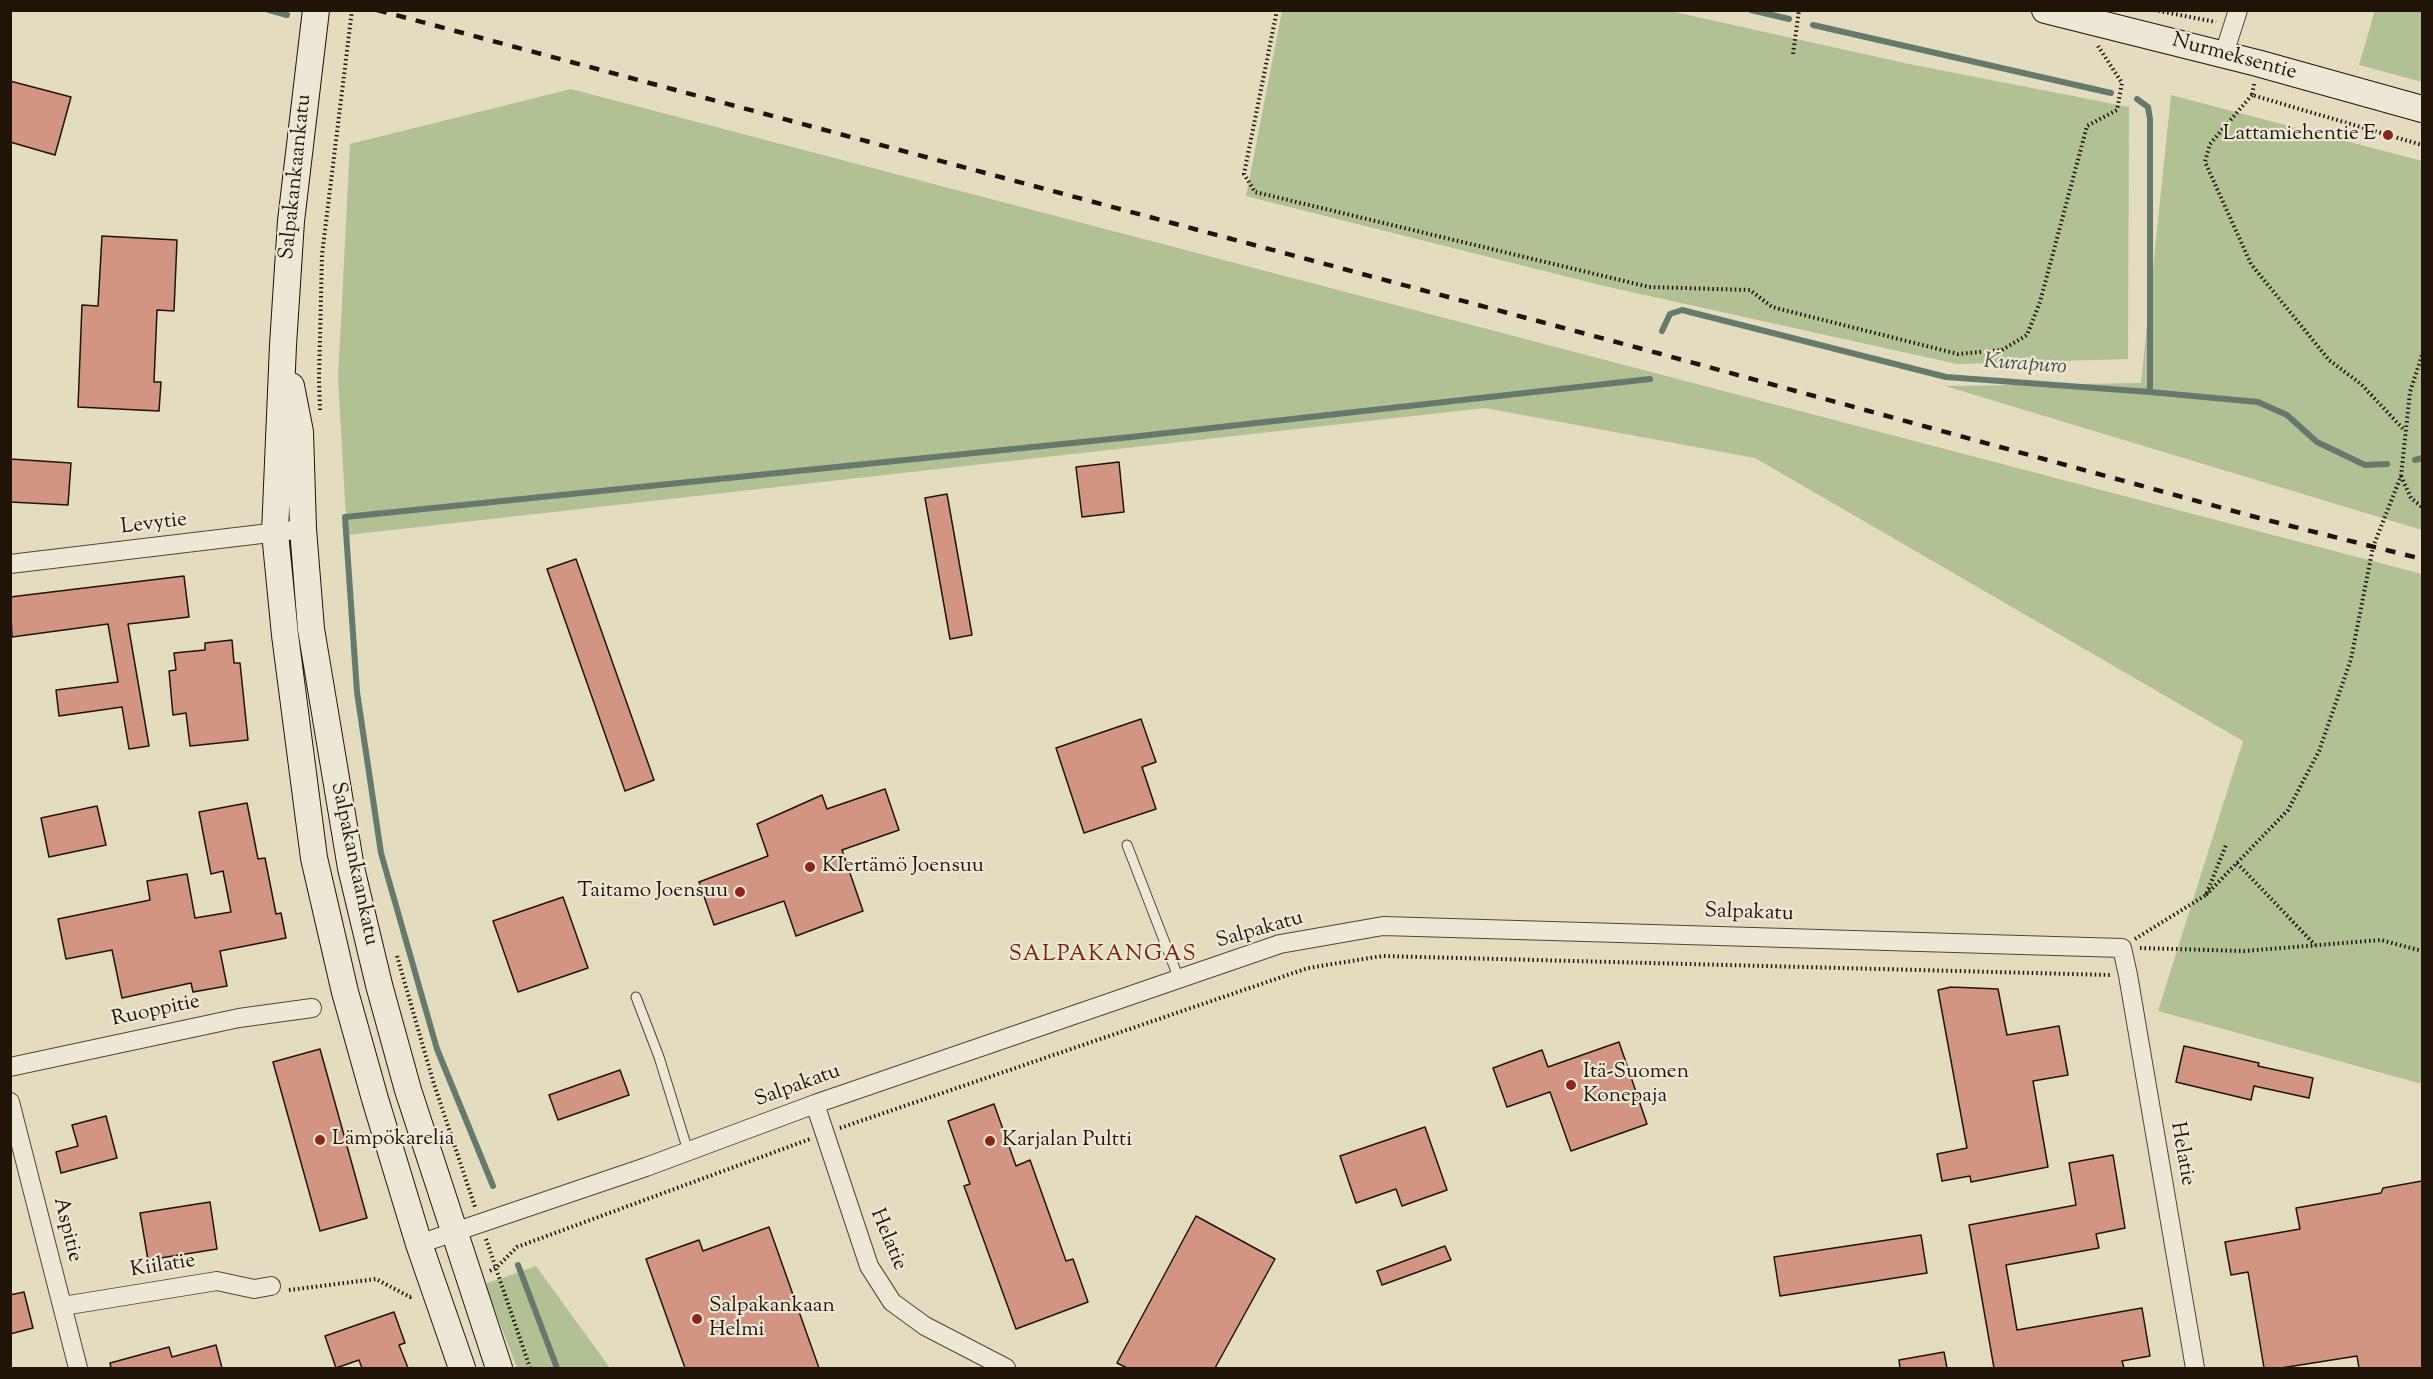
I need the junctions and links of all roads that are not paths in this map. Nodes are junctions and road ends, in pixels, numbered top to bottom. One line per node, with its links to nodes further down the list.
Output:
1 (316, 10): 6 (main road, Salpakankaankatu)
2 (2045, 10): 4 (main road, Nurmeksentie)
3 (2238, 10): 4 (street)
4 (2224, 54): 5 (main road, Nurmeksentie)
5 (2422, 109)
6 (283, 345): 7 (main road, Salpakankaankatu); 8 (main road, Salpakankaankatu)
7 (303, 529): 8 (street, Levytie); 19 (main road, Salpakankaankatu)
8 (274, 533): 9 (street, Levytie); 20 (main road, Salpakankaankatu)
9 (10, 564)
10 (1126, 846): 12 (lane)
11 (2121, 948): 12 (street, Salpakatu); 27 (street, Helatie)
12 (1179, 979): 17 (street, Salpakatu)
13 (636, 998): 18 (lane)
14 (312, 1008): 15 (street, Ruoppitie)
15 (10, 1066)
16 (10, 1102): 22 (street, Aspitie)
17 (814, 1104): 18 (street, Salpakatu); 26 (street, Helatie)
18 (688, 1151): 19 (street, Salpakatu)
19 (455, 1233): 20 (street, Salpakatu); 25 (main road, Salpakankaankatu)
20 (419, 1244): 24 (main road, Salpakankaankatu)
21 (270, 1286): 22 (street, Kiilatie)
22 (63, 1306): 23 (street, Aspitie)
23 (78, 1368)
24 (462, 1368)
25 (500, 1368)
26 (1006, 1368)
27 (2194, 1368)

